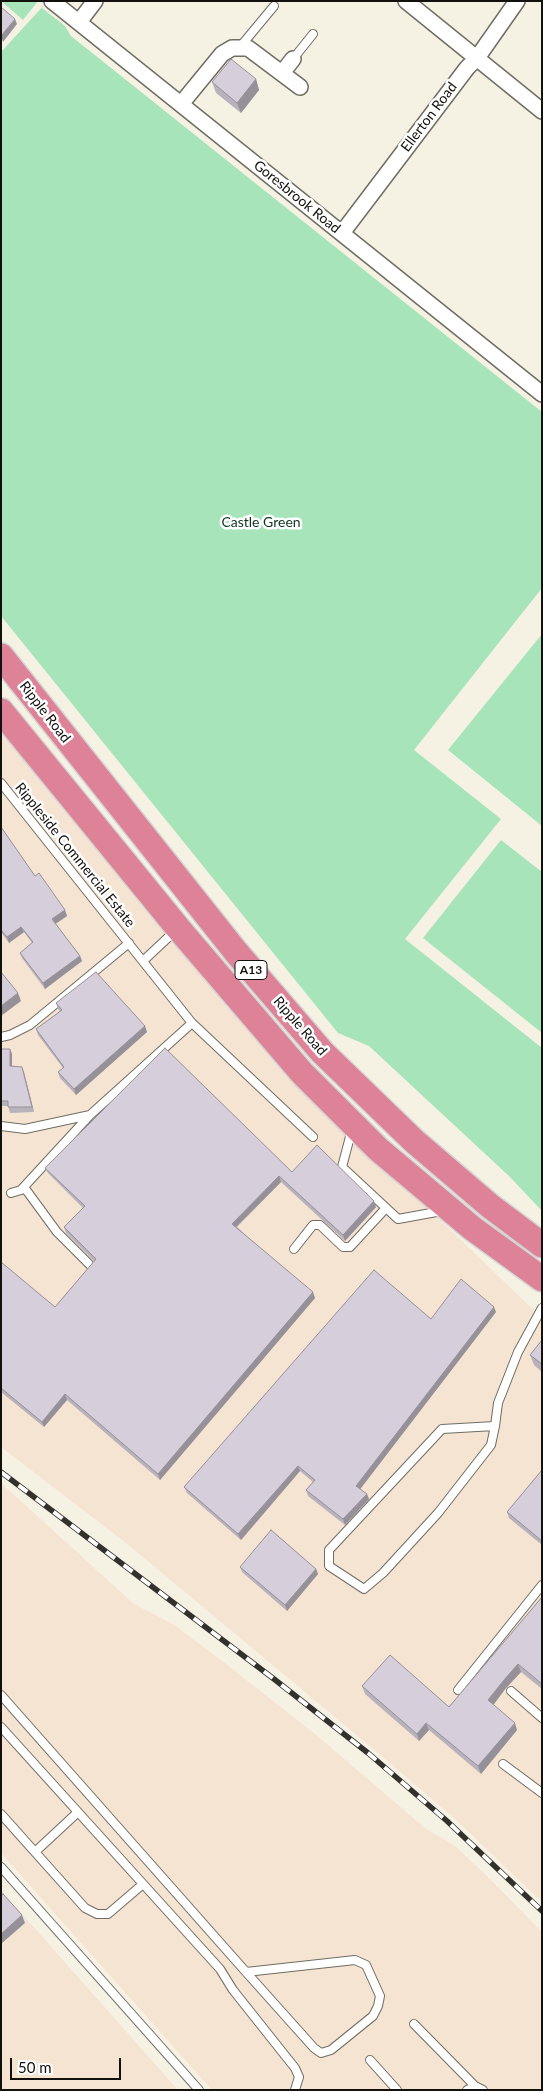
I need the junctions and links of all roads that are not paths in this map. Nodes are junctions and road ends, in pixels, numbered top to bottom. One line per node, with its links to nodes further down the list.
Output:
1 (52, 1): 6 (street, Goresbrook Road)
2 (95, 1): 6 (street)
3 (406, 1): 9 (street)
4 (517, 1): 9 (street, Ellerton Road)
5 (274, 6): 8 (lane)
6 (79, 22): 13 (street, Goresbrook Road)
7 (314, 34): 10 (lane)
8 (240, 47): 11 (street); 13 (street)
9 (477, 58): 14 (street); 15 (street, Ellerton Road)
10 (293, 59): 11 (street)
11 (282, 73): 12 (street)
12 (300, 87)
13 (181, 104): 15 (street, Goresbrook Road)
14 (542, 111)
15 (342, 233): 16 (street, Goresbrook Road)
16 (542, 394)
17 (1, 656): 33 (highway, Ripple Road / A13)
18 (1, 711): 20 (highway, Ripple Road / A13)
19 (1, 783): 21 (lane, Rippleside Commercial Estate)
20 (178, 928): 22 (lane); 26 (highway, Ripple Road / A13)
21 (129, 943): 22 (lane, Rippleside Commercial Estate); 24 (lane, Rippleside Commercial Estate)
22 (143, 961): 23 (lane, Rippleside Commercial Estate)
23 (192, 1023): 25 (lane); 28 (lane, Rippleside Commercial Estate)
24 (1, 1037)
25 (90, 1115): 27 (lane); 29 (lane)
26 (353, 1124): 31 (lane); 32 (highway, Ripple Road / A13)
27 (1, 1126)
28 (313, 1138)
29 (24, 1186): 30 (lane); 35 (lane)
30 (11, 1193)
31 (386, 1208): 32 (lane); 34 (lane)
32 (450, 1209): 36 (highway, Ripple Road / A13)
33 (542, 1245)
34 (294, 1250)
35 (91, 1266)
36 (542, 1279)
37 (542, 1308): 38 (lane)
38 (495, 1426): 38 (lane)
39 (542, 1585): 40 (lane)
40 (458, 1690)
41 (511, 1692): 43 (lane)
42 (1, 1695): 52 (lane)
43 (542, 1718)
44 (1, 1727): 47 (lane)
45 (503, 1764): 46 (lane)
46 (542, 1793)
47 (78, 1812): 49 (lane); 51 (lane)
48 (1, 1814): 49 (lane)
49 (35, 1852): 51 (lane)
50 (1, 1867): 56 (lane)
51 (143, 1884): 57 (lane)
52 (246, 1972): 52 (lane)
53 (414, 2024): 55 (lane)
54 (370, 2060): 58 (lane)
55 (475, 2089)
56 (199, 2090)
57 (295, 2090)
58 (397, 2090)

